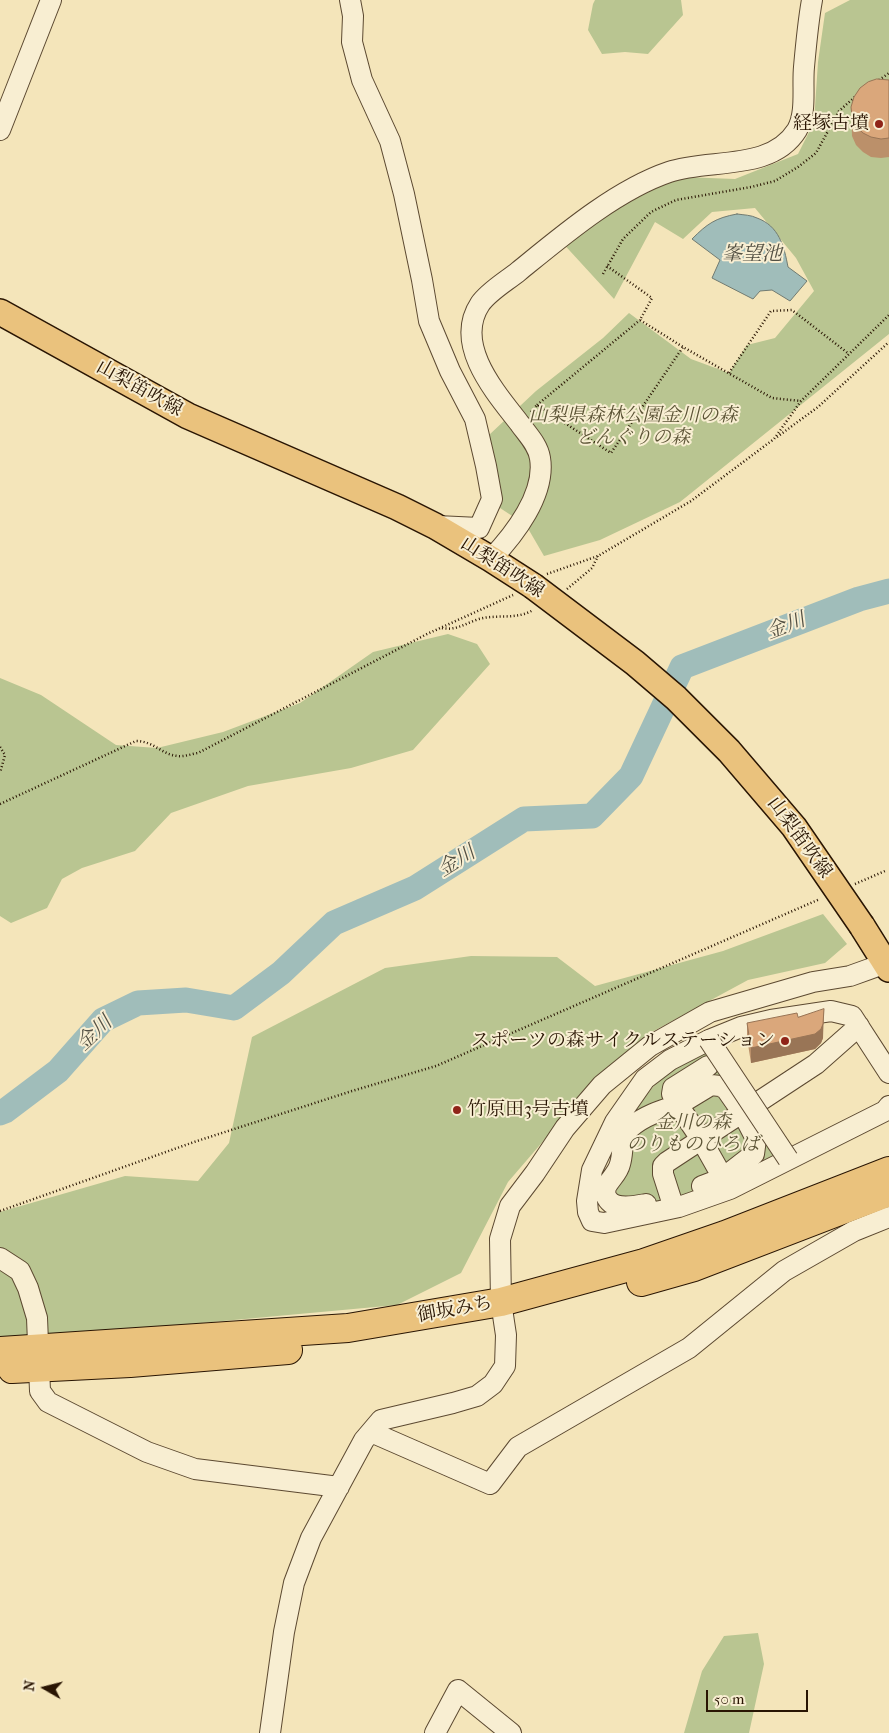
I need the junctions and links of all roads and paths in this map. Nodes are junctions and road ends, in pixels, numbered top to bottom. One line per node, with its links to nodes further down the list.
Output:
1 (51, 0): 4 (street)
2 (350, 0): 17 (street)
3 (812, 0): 15 (street)
4 (0, 130)
5 (607, 266): 8 (path)
6 (0, 312): 17 (main road, 山梨笛吹線)
7 (889, 315): 11 (path)
8 (640, 320): 10 (path); 14 (path)
9 (889, 342): 16 (path)
10 (683, 347): 12 (path); 14 (path)
11 (849, 354): 12 (path); 13 (path)
12 (729, 373): 13 (path)
13 (802, 401): 16 (path)
14 (537, 405): 15 (path)
15 (519, 423): 18 (street)
16 (774, 439): 19 (path)
17 (435, 526): 18 (main road, 山梨笛吹線)
18 (491, 559): 19 (main road, 山梨笛吹線)
19 (533, 586): 22 (path); 26 (main road, 山梨笛吹線, bridge)
20 (0, 747): 21 (path)
21 (0, 773)
22 (0, 804)
23 (884, 871): 24 (path)
24 (848, 887)
25 (821, 899): 41 (path)
26 (888, 965): 44 (street)
27 (859, 1026): 28 (street); 30 (street); 33 (street)
28 (709, 1040): 36 (street, bridge); 36 (street)
29 (708, 1066): 31 (street)
30 (889, 1073)
31 (678, 1105): 33 (street); 34 (street); 39 (street)
32 (889, 1106): 36 (street)
33 (742, 1112): 34 (street); 38 (street)
34 (701, 1139): 38 (street); 39 (street)
35 (889, 1152): 42 (highway)
36 (788, 1159)
37 (889, 1171): 42 (highway, 御坂みち)
38 (723, 1178): 39 (street)
39 (671, 1199)
40 (885, 1201): 44 (highway, 御坂みち); 48 (street)
41 (0, 1211)
42 (725, 1235): 44 (highway, 御坂みち)
43 (0, 1258): 46 (street)
44 (502, 1310): 46 (highway, 御坂みち); 48 (street)
45 (0, 1351): 46 (highway, 御坂みち)
46 (39, 1358): 47 (highway, 御坂みち); 49 (street)
47 (0, 1370)
48 (371, 1432): 49 (street)
49 (339, 1486): 50 (street)
50 (270, 1733)
51 (435, 1733): 52 (street)
52 (511, 1733)

